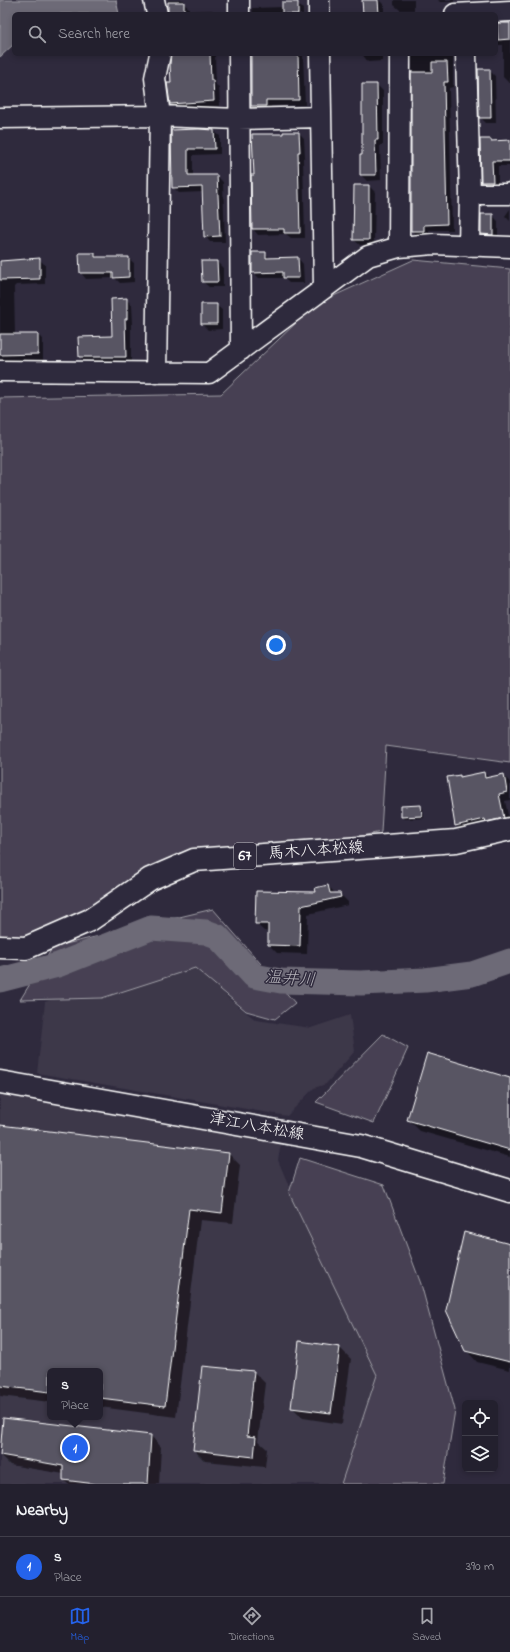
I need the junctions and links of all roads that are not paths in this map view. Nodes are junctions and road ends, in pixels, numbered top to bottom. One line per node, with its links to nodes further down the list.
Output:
1 (154, 0): 6 (street)
2 (239, 0): 7 (street)
3 (319, 0): 8 (street)
4 (464, 0): 9 (street)
5 (510, 11): 10 (street)
6 (157, 12)
7 (239, 12)
8 (319, 12)
9 (464, 12)
10 (495, 12)
11 (160, 56): 16 (street)
12 (239, 56): 19 (street)
13 (320, 56): 17 (street)
14 (400, 56): 23 (street)
15 (466, 56): 21 (street)
16 (160, 116): 18 (street); 19 (street); 28 (street)
17 (321, 117): 19 (street); 25 (street)
18 (0, 118)
19 (238, 119): 26 (street)
20 (510, 193): 21 (street)
21 (470, 194): 22 (street)
22 (469, 246): 23 (street); 24 (street)
23 (399, 247): 25 (street)
24 (510, 247)
25 (324, 288): 26 (street)
26 (241, 350): 28 (street)
27 (0, 372): 28 (street)
28 (156, 373)
29 (510, 829): 30 (main road, 馬木八本松線 / 67)
30 (0, 947)
31 (0, 1082): 32 (main road, 津江八本松線)
32 (510, 1191)

